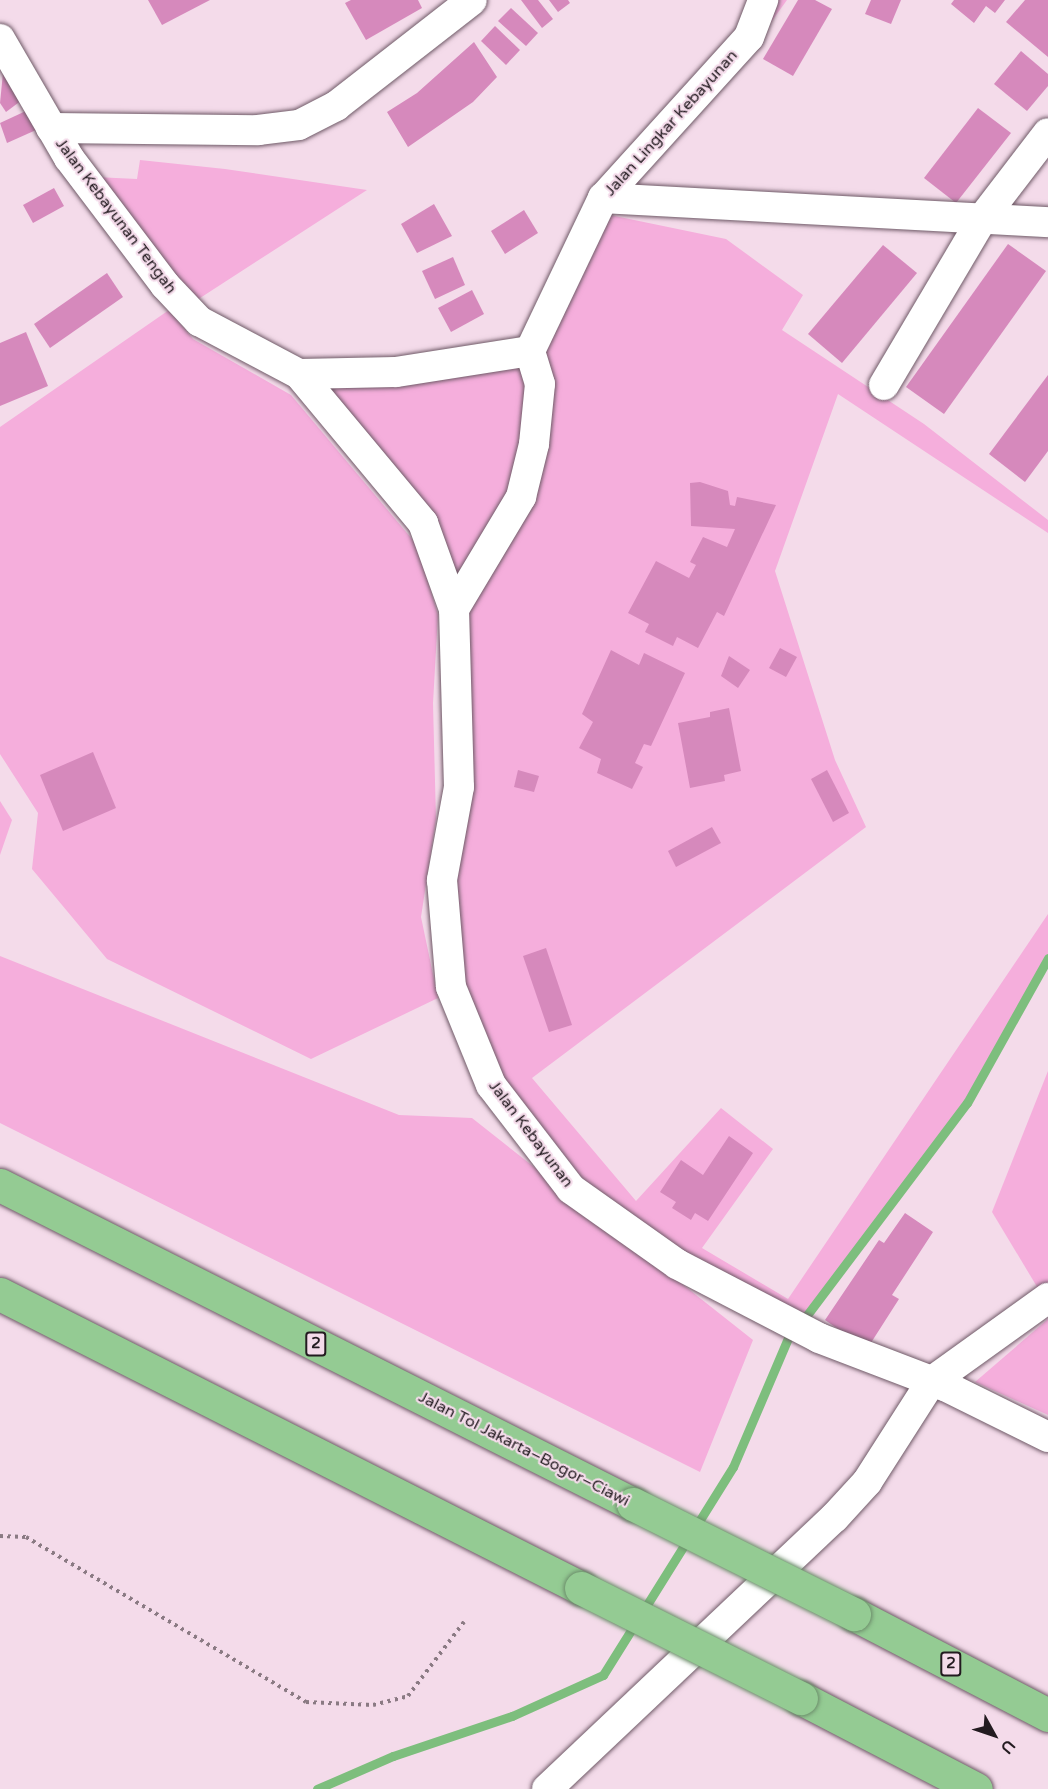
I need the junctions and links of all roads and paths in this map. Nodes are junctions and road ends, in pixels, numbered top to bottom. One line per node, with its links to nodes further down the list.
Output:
1 (472, 0): 4 (street)
2 (763, 0): 6 (street, Jalan Lingkar Kebayunan)
3 (2, 47): 4 (street, Jalan Kebayunan Tengah)
4 (51, 128): 10 (street, Jalan Kebayunan Tengah)
5 (1048, 133): 7 (street)
6 (603, 198): 7 (street); 9 (street, Jalan Lingkar Kebayunan)
7 (982, 219): 8 (street); 11 (street)
8 (1048, 222)
9 (530, 351): 10 (street, Jalan Kebayunan Tengah); 12 (street)
10 (299, 374): 12 (street, Jalan Kebayunan Tengah)
11 (884, 386)
12 (454, 609): 16 (street, Jalan Kebayunan)
13 (0, 1185): 20 (highway, Jalan Tol Jakarta–Bogor–Ciawi / 2, bridge)
14 (0, 1294): 22 (highway, bridge)
15 (1048, 1298): 16 (street)
16 (931, 1382): 17 (street, Jalan Kebayunan); 21 (street)
17 (1048, 1437)
18 (0, 1536): 19 (path)
19 (464, 1622)
20 (1048, 1714)
21 (547, 1789)
22 (976, 1789)

